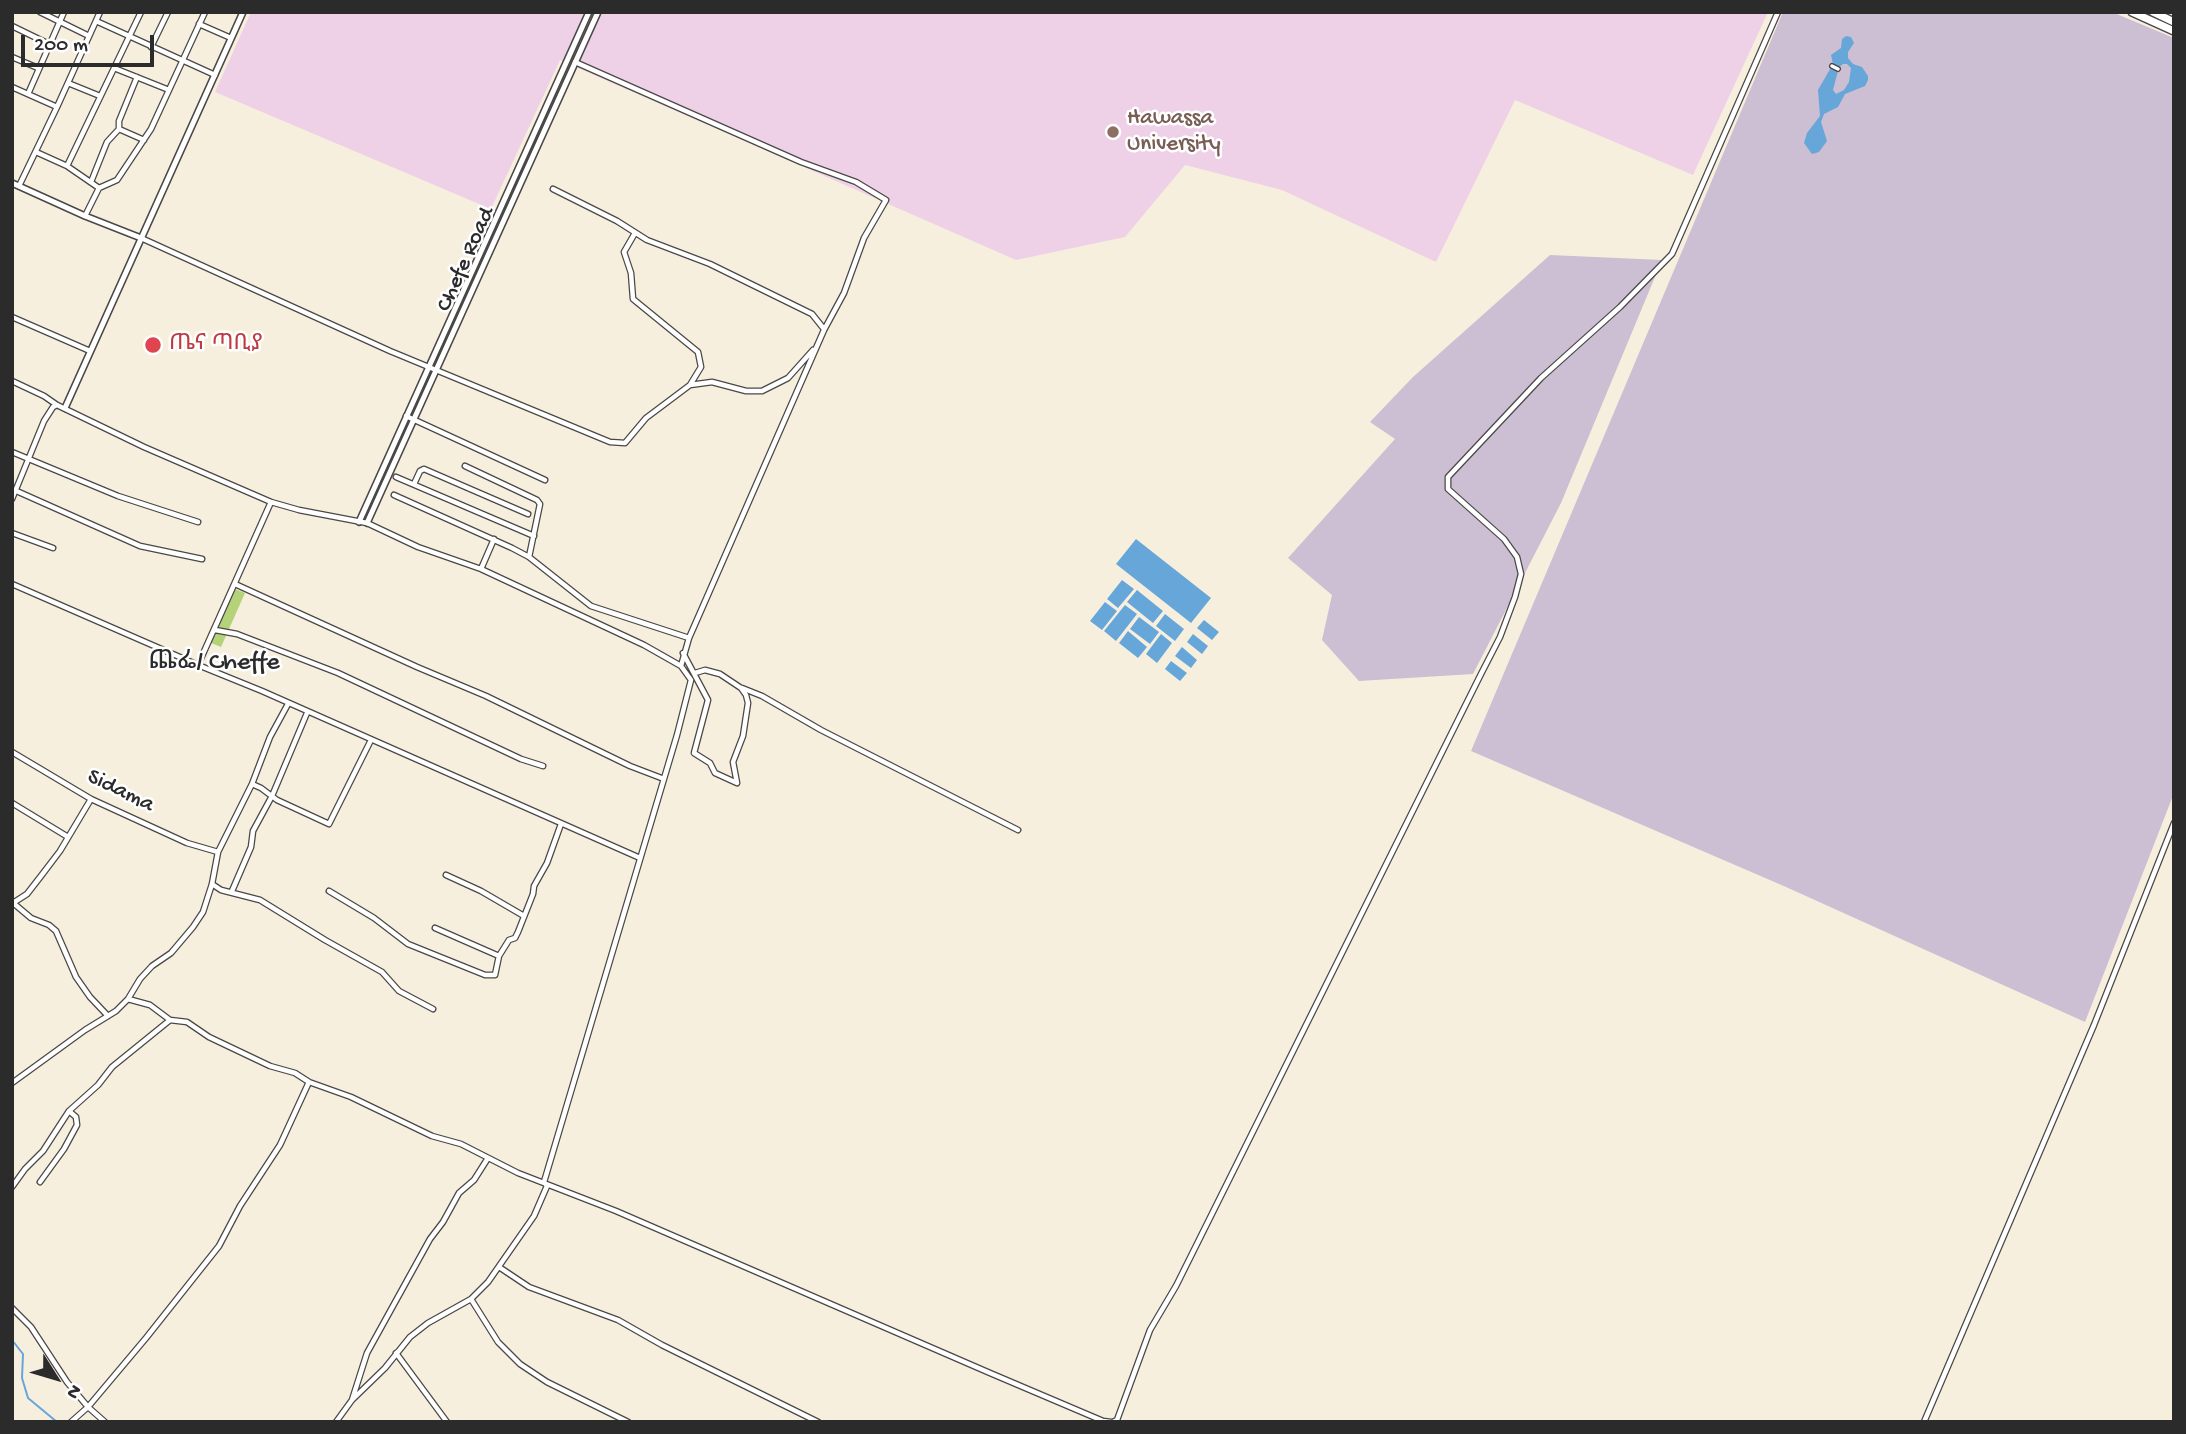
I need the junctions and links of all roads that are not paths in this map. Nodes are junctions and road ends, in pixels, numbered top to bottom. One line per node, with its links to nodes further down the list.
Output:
1 (40, 12): 14 (street)
2 (64, 12): 14 (street)
3 (100, 12): 13 (street)
4 (141, 12): 20 (street)
5 (168, 12): 23 (street)
6 (205, 12): 16 (street)
7 (243, 12): 21 (street)
8 (589, 12): 54 (street, Chefe Road)
9 (598, 12): 26 (street, Chefe Road)
10 (1779, 12): 133 (street)
11 (2132, 12): 18 (highway)
12 (2152, 12): 15 (highway)
13 (96, 20): 19 (street); 20 (street)
14 (59, 22): 19 (street); 22 (street)
15 (2174, 22)
16 (200, 24): 21 (street); 25 (street)
17 (12, 26): 22 (street)
18 (2174, 31)
19 (89, 36): 33 (street)
20 (129, 36): 23 (street); 29 (street)
21 (231, 38): 31 (street)
22 (49, 44): 28 (street)
23 (151, 47): 25 (street)
24 (12, 57): 28 (street)
25 (183, 61): 31 (street); 35 (street)
26 (575, 62): 51 (street); 55 (street, Chefe Road)
27 (1832, 66): 30 (street)
28 (38, 68): 36 (street)
29 (114, 68): 32 (street); 37 (street)
30 (1838, 69)
31 (215, 75): 49 (street)
32 (137, 77): 35 (street); 39 (street)
33 (68, 83): 37 (street); 38 (street)
34 (12, 87): 36 (street)
35 (169, 90): 40 (street)
36 (28, 94): 38 (street)
37 (100, 96): 42 (street)
38 (57, 107): 41 (street)
39 (119, 128): 40 (street); 43 (street)
40 (144, 140): 45 (street)
41 (36, 152): 42 (street); 44 (street)
42 (67, 166): 43 (street)
43 (91, 182): 45 (street)
44 (15, 184): 47 (street)
45 (99, 188): 47 (street)
46 (553, 189): 48 (street)
47 (85, 216): 49 (street)
48 (635, 233): 51 (street); 57 (street)
49 (141, 238): 53 (street); 54 (street)
50 (12, 317): 53 (street)
51 (824, 330): 52 (street)
52 (818, 344): 57 (street); 86 (street)
53 (90, 351): 59 (street)
54 (429, 366): 55 (street); 60 (street, Chefe Road)
55 (437, 369): 57 (street); 61 (street, Chefe Road)
56 (12, 381): 58 (street)
57 (690, 385)
58 (57, 405): 59 (street); 63 (street)
59 (65, 408): 71 (street)
60 (406, 416): 61 (street); 74 (street, Chefe Road)
61 (414, 420): 66 (street); 75 (street, Chefe Road)
62 (12, 452): 63 (street)
63 (28, 456): 68 (street); 73 (street)
64 (465, 466): 77 (street)
65 (396, 477): 67 (street)
66 (545, 480)
67 (414, 485): 72 (street); 77 (street)
68 (14, 490): 70 (street); 81 (street)
69 (394, 495): 78 (street)
70 (12, 499)
71 (271, 502): 74 (street); 84 (street)
72 (528, 514)
73 (198, 522)
74 (359, 522): 75 (street)
75 (367, 523): 82 (street)
76 (12, 533): 79 (street)
77 (534, 536): 80 (street)
78 (494, 539): 80 (street); 82 (street)
79 (53, 548)
80 (529, 557): 86 (street)
81 (202, 559)
82 (481, 569): 89 (street)
83 (12, 584): 88 (street)
84 (235, 584): 85 (street); 97 (street)
85 (215, 630): 88 (street); 96 (street)
86 (689, 638): 87 (street)
87 (683, 653): 89 (street); 90 (street)
88 (198, 666): 92 (street)
89 (681, 666): 97 (street)
90 (695, 673): 91 (street); 91 (street)
91 (741, 688): 104 (street)
92 (288, 704): 93 (street); 98 (street)
93 (307, 712): 94 (street); 99 (street)
94 (371, 740): 99 (street); 102 (street)
95 (12, 752): 100 (street, Sidama)
96 (543, 766)
97 (664, 779): 107 (street)
98 (252, 784): 99 (street); 106 (street)
99 (272, 796): 110 (street)
100 (92, 799): 105 (street); 106 (street, Sidama)
101 (12, 803): 105 (street)
102 (561, 824): 107 (street); 113 (street)
103 (2174, 824): 140 (street)
104 (1018, 830)
105 (68, 837): 112 (street)
106 (218, 852): 109 (street)
107 (640, 858): 125 (street)
108 (446, 875): 113 (street)
109 (212, 884): 110 (street); 116 (street)
110 (232, 891): 117 (street)
111 (330, 891): 115 (street)
112 (13, 902): 118 (street)
113 (524, 916): 115 (street)
114 (435, 928): 115 (street)
115 (499, 956)
116 (128, 999): 118 (street); 119 (street)
117 (433, 1009)
118 (108, 1016): 120 (street)
119 (170, 1020): 121 (street); 122 (street)
120 (12, 1083)
121 (309, 1083): 123 (street); 132 (street)
122 (69, 1111): 124 (street); 126 (street)
123 (488, 1158): 125 (street); 131 (street)
124 (40, 1182)
125 (544, 1182): 127 (street); 133 (street)
126 (12, 1187)
127 (499, 1266): 128 (street); 139 (street)
128 (471, 1299): 130 (street); 138 (street)
129 (12, 1308): 132 (street)
130 (396, 1353): 131 (street); 137 (street)
131 (352, 1399): 136 (street)
132 (88, 1407): 134 (street); 135 (street)
133 (1115, 1421)
134 (71, 1422)
135 (106, 1422)
136 (336, 1422)
137 (447, 1422)
138 (628, 1422)
139 (818, 1422)
140 (1924, 1422)

